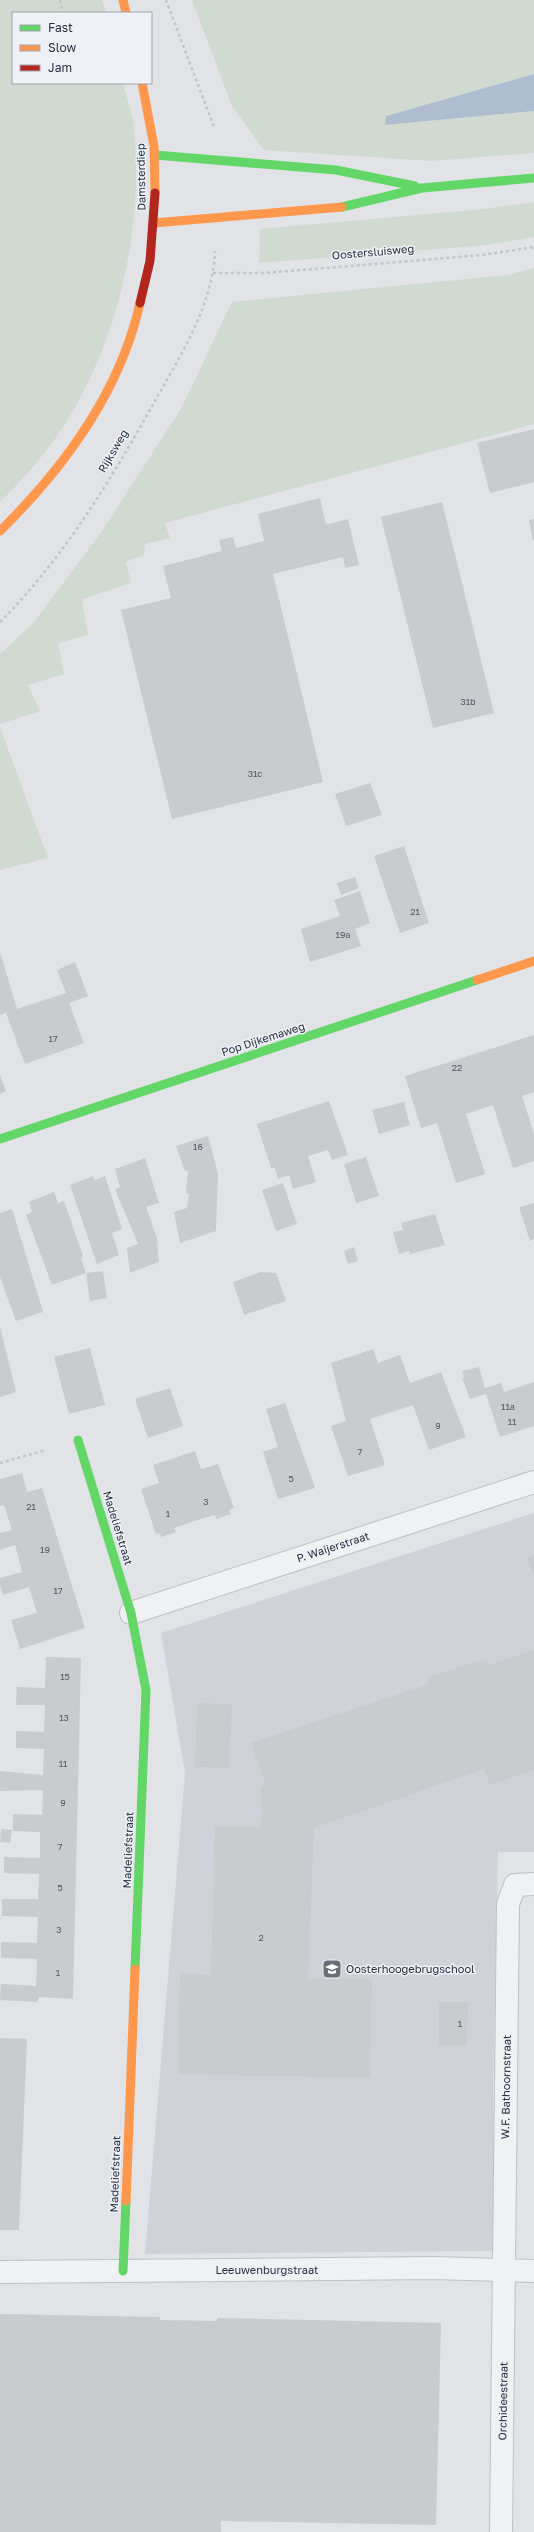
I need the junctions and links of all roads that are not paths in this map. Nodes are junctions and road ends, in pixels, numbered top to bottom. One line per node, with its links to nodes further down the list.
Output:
1 (123, 0): 2 (street)
2 (126, 12)
3 (142, 84): 4 (street, Damsterdiep)
4 (155, 156): 6 (street); 7 (street, Damsterdiep)
5 (534, 178): 6 (street)
6 (422, 188): 7 (street)
7 (154, 224): 8 (street)
8 (0, 531)
9 (534, 961): 10 (street, Pop Dijkemaweg)
10 (0, 1139)
11 (78, 1440): 13 (street, Madeliefstraat)
12 (534, 1482): 13 (street, P. Waijerstraat)
13 (131, 1613): 16 (street, Madeliefstraat)
14 (534, 1884): 17 (street, W.F. Bathoornstraat)
15 (534, 2270): 17 (street, Leeuwenburgstraat)
16 (123, 2271): 17 (street, Leeuwenburgstraat); 18 (street, Leeuwenburgstraat)
17 (504, 2271): 19 (street, Orchideestraat)
18 (0, 2272)
19 (501, 2532)

